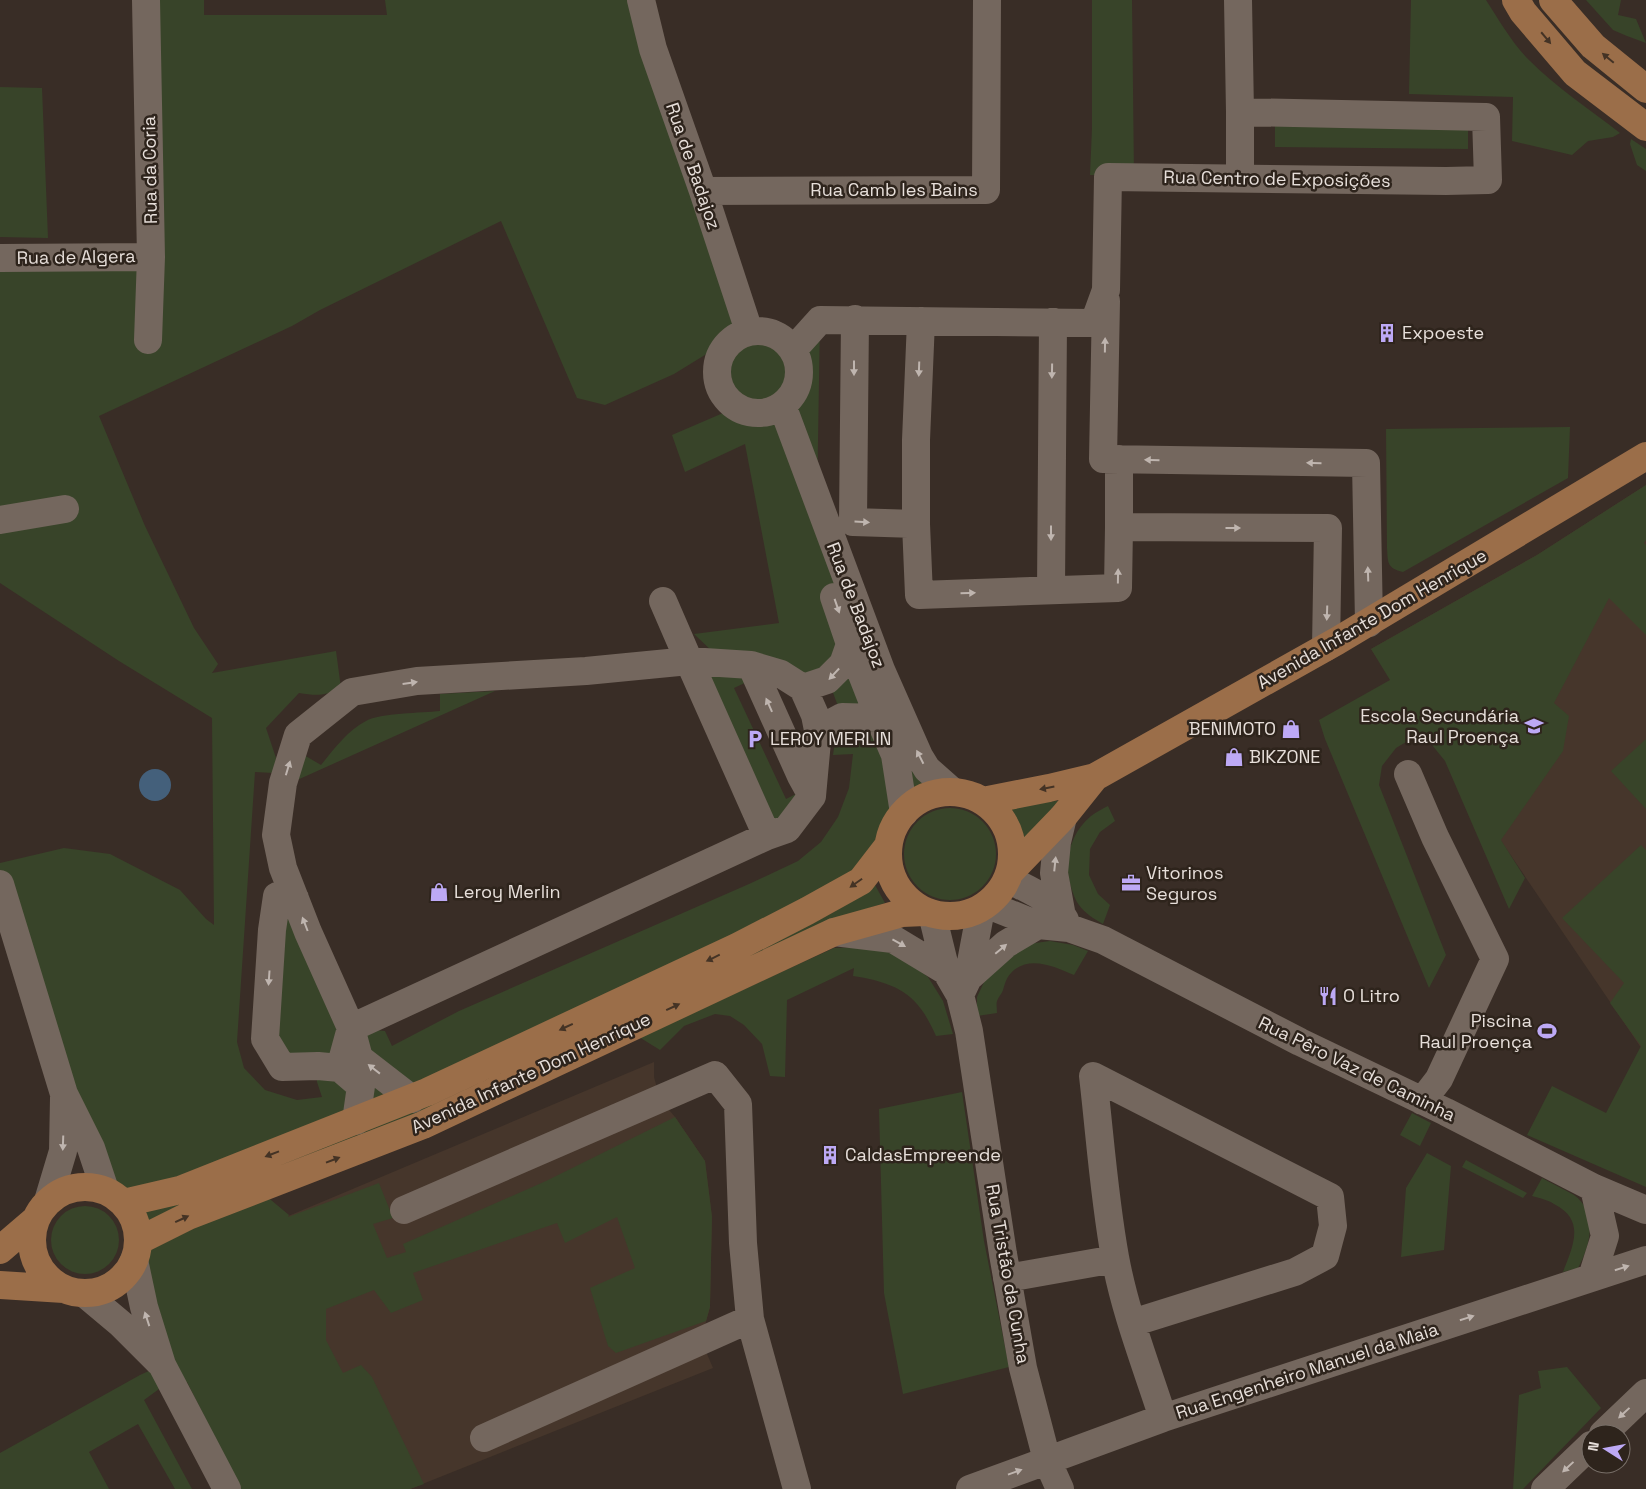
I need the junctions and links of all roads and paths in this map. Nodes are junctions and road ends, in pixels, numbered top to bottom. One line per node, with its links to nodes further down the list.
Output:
1 (146, 0): 12 (street, Rua da Coria)
2 (641, 0): 11 (street, Rua de Badajoz)
3 (987, 0): 11 (street, Rua Camb les Bains)
4 (1238, 0): 8 (street)
5 (1516, 0): 9 (main road, one-way to 9)
6 (1553, 0): 7 (main road, one-way to 6)
7 (1646, 89)
8 (1240, 112): 10 (street); 10 (street, Rua Centro de Exposições)
9 (1646, 127)
10 (1240, 178): 14 (street, Rua Centro de Exposições)
11 (703, 191): 18 (street, Rua de Badajoz)
12 (151, 257): 13 (street, Rua de Algera); 19 (street, Rua da Coria)
13 (0, 258)
14 (1106, 290): 17 (street, Rua Centro de Exposições); 23 (street, one-way to 14)
15 (855, 319): 16 (street, Rua Centro de Exposições); 20 (street, Rua Centro de Exposições); 26 (street, one-way to 26)
16 (921, 320): 17 (street, Rua Centro de Exposições); 26 (street, one-way to 26)
17 (1053, 322): 28 (street, one-way to 28)
18 (749, 331): 20 (street); 21 (street)
19 (148, 340)
20 (793, 350): 21 (street)
21 (777, 408): 31 (street, one-way to 31); 40 (street, Rua de Badajoz, one-way to 21)
22 (1646, 456): 30 (main road, Avenida Infante Dom Henrique)
23 (1119, 459): 27 (street); 30 (street, one-way to 23)
24 (65, 509): 25 (street)
25 (0, 520)
26 (916, 524): 28 (street, one-way to 28)
27 (1119, 527): 28 (street, one-way to 27); 32 (street, one-way to 32)
28 (1051, 590)
29 (663, 601): 33 (street)
30 (1369, 623): 32 (main road, Avenida Infante Dom Henrique)
31 (850, 644): 35 (street, one-way to 35); 36 (street)
32 (1326, 647): 39 (main road, Avenida Infante Dom Henrique)
33 (689, 661): 34 (street); 45 (street); 49 (street, one-way to 33)
34 (751, 665): 35 (street); 41 (street, one-way to 34)
35 (804, 688): 37 (street)
36 (879, 718): 37 (street); 43 (street)
37 (818, 730): 41 (street)
38 (1408, 774): 59 (street)
39 (1095, 777): 42 (main road, Avenida Infante Dom Henrique, one-way to 42); 44 (main road, Avenida Infante Dom Henrique)
40 (953, 792): 42 (main road); 43 (main road)
41 (812, 796): 45 (street)
42 (983, 801): 47 (main road)
43 (904, 813): 46 (main road)
44 (1063, 817): 47 (main road, Avenida Infante Dom Henrique); 52 (street, one-way to 44)
45 (767, 836): 55 (street)
46 (888, 846): 51 (main road); 58 (main road, Avenida Infante Dom Henrique, one-way to 58)
47 (1009, 875): 50 (main road); 52 (street)
48 (0, 884): 57 (street)
49 (295, 898): 55 (street, one-way to 49); 56 (street, one-way to 56)
50 (984, 907): 51 (main road); 52 (street); 54 (street)
51 (929, 913): 53 (main road, Avenida Infante Dom Henrique); 54 (street, Rua Tristão da Cunha)
52 (1056, 921): 54 (street, one-way to 52); 59 (street, Rua Pêro Vaz de Caminha)
53 (834, 932): 54 (street, one-way to 54); 67 (main road, Avenida Infante Dom Henrique, one-way to 53)
54 (958, 982): 71 (street, Rua Tristão da Cunha)
55 (350, 1028): 56 (street); 58 (street, one-way to 55)
56 (340, 1068): 60 (street)
57 (64, 1094): 62 (street); 63 (street, one-way to 63)
58 (412, 1099): 60 (main road, Avenida Infante Dom Henrique)
59 (1422, 1101): 61 (street, Rua Pêro Vaz de Caminha)
60 (356, 1121): 62 (main road, Avenida Infante Dom Henrique, one-way to 62)
61 (1594, 1188): 65 (street, Rua Pêro Vaz de Caminha); 70 (street)
62 (114, 1197): 63 (main road); 67 (main road)
63 (42, 1210): 66 (main road); 73 (main road)
64 (404, 1210): 74 (street)
65 (1646, 1210)
66 (0, 1250)
67 (136, 1250): 73 (main road); 76 (street, one-way to 67)
68 (1115, 1258): 71 (street); 75 (street); 75 (street)
69 (1646, 1260): 70 (street, Rua Engenheiro Manuel da Maia, one-way to 69)
70 (1592, 1277): 78 (street, Rua Engenheiro Manuel da Maia, one-way to 70)
71 (1007, 1278): 82 (street, Rua Tristão da Cunha)
72 (0, 1285): 73 (main road)
73 (74, 1291): 76 (street)
74 (750, 1319): 80 (street); 84 (street)
75 (1132, 1323): 78 (street)
76 (162, 1365): 83 (street)
77 (1646, 1393): 79 (street, one-way to 79)
78 (1163, 1418): 82 (street, Rua Engenheiro Manuel da Maia)
79 (1613, 1424)
80 (484, 1438)
81 (1581, 1455): 87 (street, one-way to 87)
82 (1047, 1460): 85 (street, Rua Engenheiro Manuel da Maia, one-way to 82); 86 (street, Rua Tristão da Cunha)
83 (227, 1489)
84 (797, 1489)
85 (970, 1489)
86 (1060, 1489)
87 (1545, 1489)

